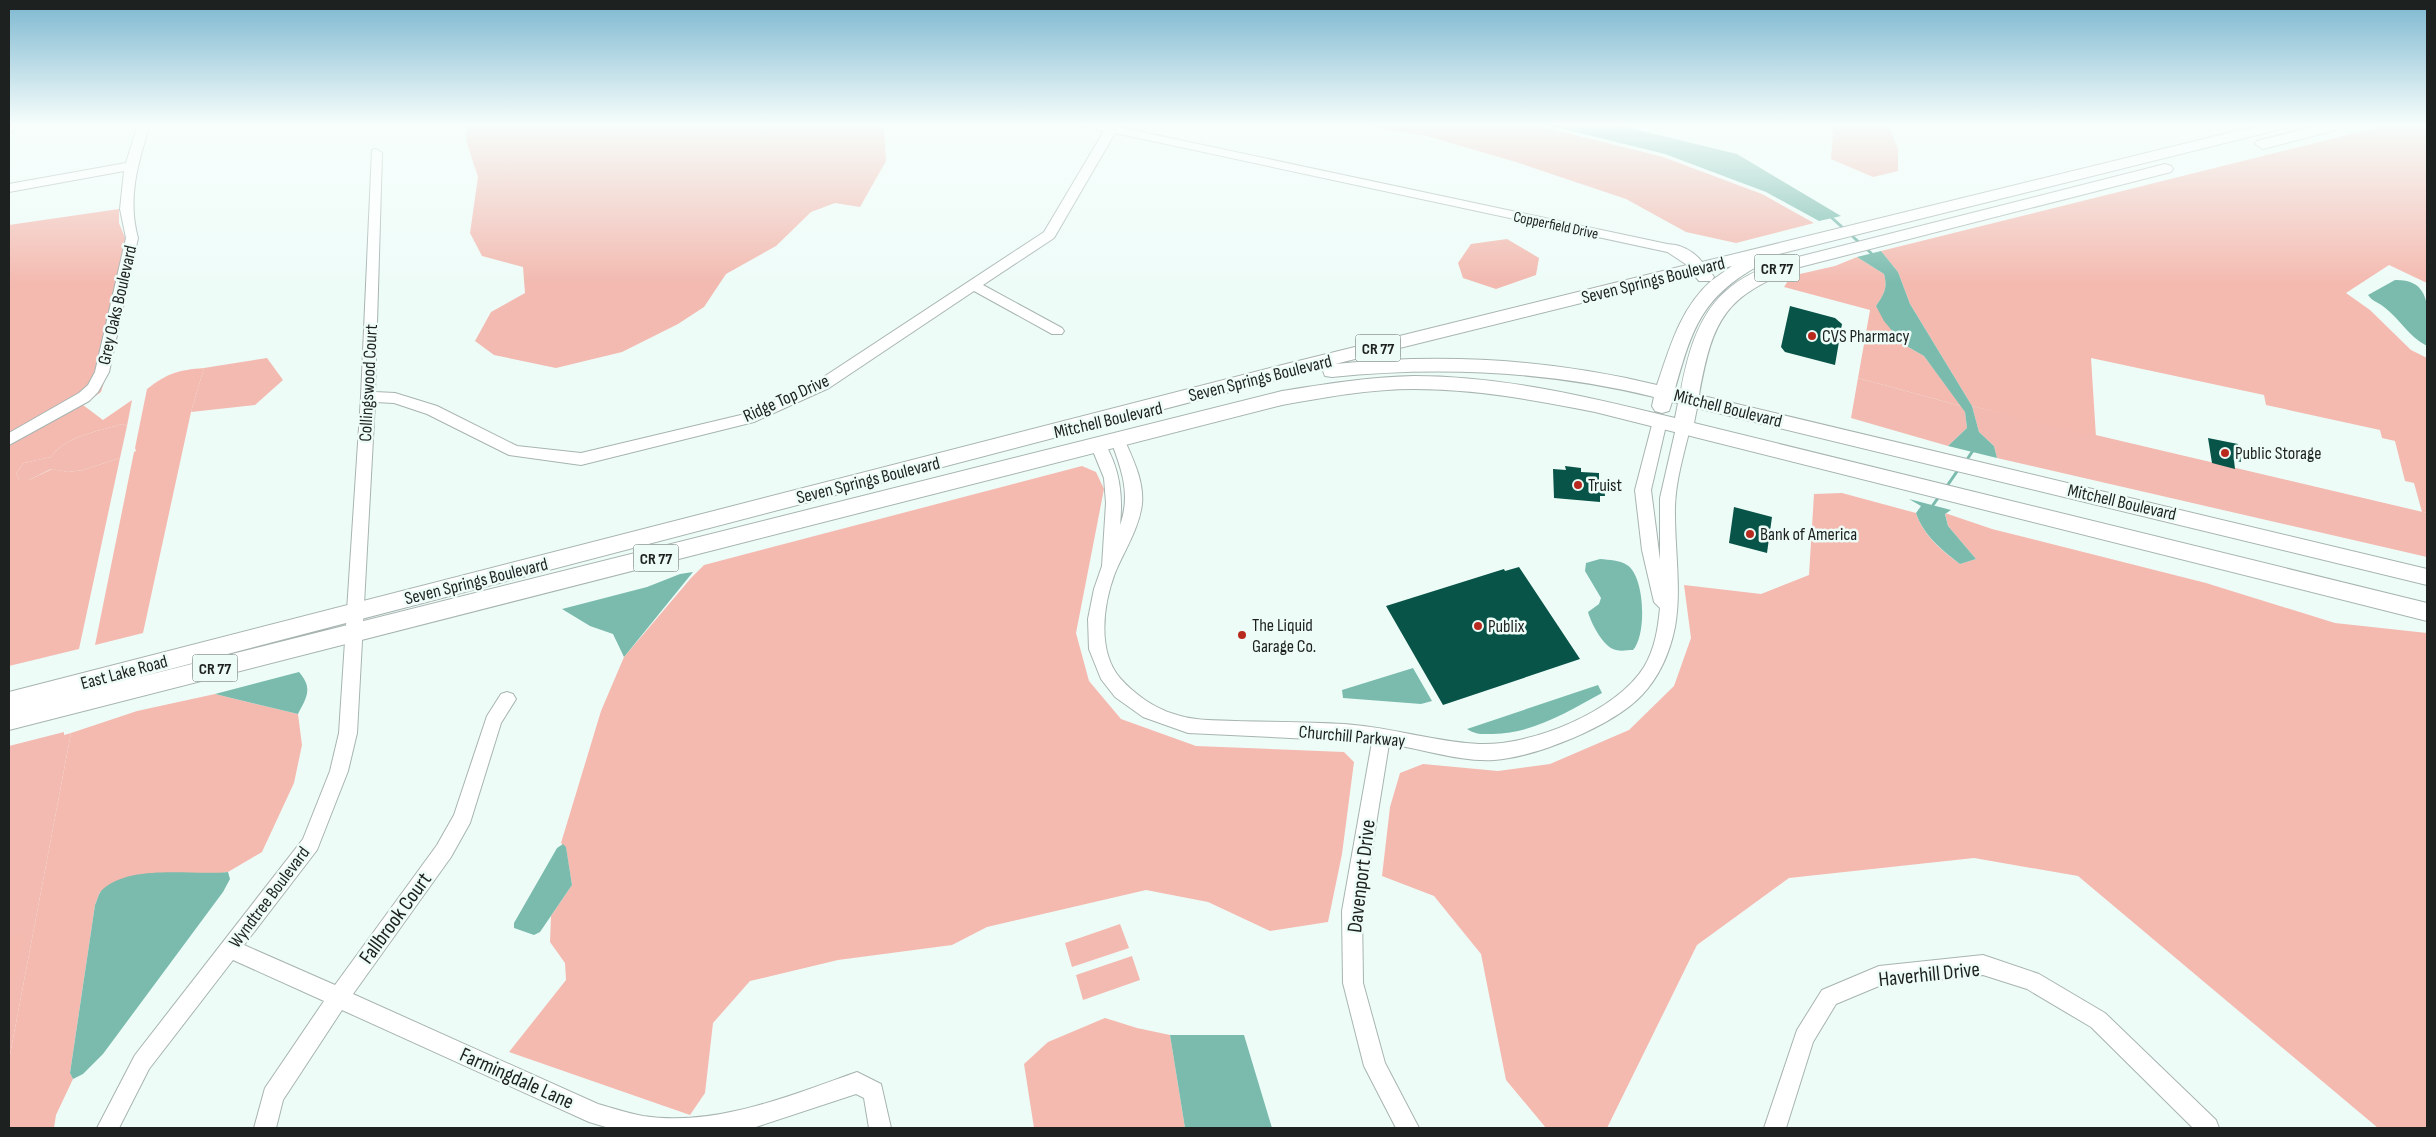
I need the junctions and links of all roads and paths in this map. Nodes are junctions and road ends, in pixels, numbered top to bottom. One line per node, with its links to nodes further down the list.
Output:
1 (69, 177): 8 (street)
2 (128, 177): 21 (street, Grey Oaks Boulevard)
3 (375, 177): 17 (street, Collingswood Court)
4 (1082, 177): 13 (street, Ridge Top Drive)
5 (1344, 177): 9 (street, Copperfield Drive)
6 (2072, 177): 10 (main road, Seven Springs Boulevard / CR 77)
7 (2132, 177): 18 (main road, Seven Springs Boulevard / CR 77)
8 (9, 188)
9 (1672, 249): 11 (main road); 12 (main road)
10 (1779, 250): 11 (main road, Seven Springs Boulevard / CR 77); 14 (main road)
11 (1735, 259): 12 (main road, Seven Springs Boulevard / CR 77)
12 (1700, 268): 14 (main road); 22 (main road, Seven Springs Boulevard / CR 77)
13 (973, 285): 15 (street); 17 (street, Ridge Top Drive)
14 (1703, 298): 16 (main road)
15 (1057, 331)
16 (1664, 392): 18 (main road, Mitchell Boulevard); 19 (main road); 22 (main road, Mitchell Boulevard)
17 (368, 397): 27 (street, Collingswood Court)
18 (1689, 398): 20 (main road, Churchill Parkway / CR 77); 24 (main road, Mitchell Boulevard)
19 (1660, 421): 20 (main road, Mitchell Boulevard / CR 77); 23 (main road, Seven Springs Boulevard / CR 77); 29 (street)
20 (1683, 428): 26 (main road, Mitchell Boulevard); 29 (street, Churchill Parkway)
21 (9, 440)
22 (1022, 440): 27 (main road, Seven Springs Boulevard / CR 77)
23 (1108, 443): 30 (main road, Seven Springs Boulevard / CR 77); 35 (street, Churchill Parkway)
24 (2281, 540): 25 (main road, Mitchell Boulevard); 26 (main road)
25 (2427, 576)
26 (2288, 577): 28 (main road, Mitchell Boulevard)
27 (355, 612): 30 (street, Wyndtree Boulevard); 31 (main road, East Lake Road / CR 77)
28 (2427, 612)
29 (1667, 624): 35 (street, Churchill Parkway)
30 (354, 634): 31 (main road, East Lake Road / CR 77); 36 (street, Wyndtree Boulevard)
31 (78, 693): 33 (main road, East Lake Road); 34 (main road, East Lake Road)
32 (507, 699): 37 (street, Fallbrook Court)
33 (9, 702)
34 (9, 720)
35 (1382, 735): 42 (street, Davenport Drive)
36 (231, 949): 37 (street, Farmingdale Lane); 39 (street, Wyndtree Boulevard)
37 (338, 998): 38 (street, Farmingdale Lane); 40 (street, Fallbrook Court)
38 (873, 1092): 41 (street)
39 (108, 1128)
40 (265, 1128)
41 (880, 1128)
42 (1408, 1128)
43 (1776, 1128): 44 (street, Haverhill Drive)
44 (2208, 1128)

